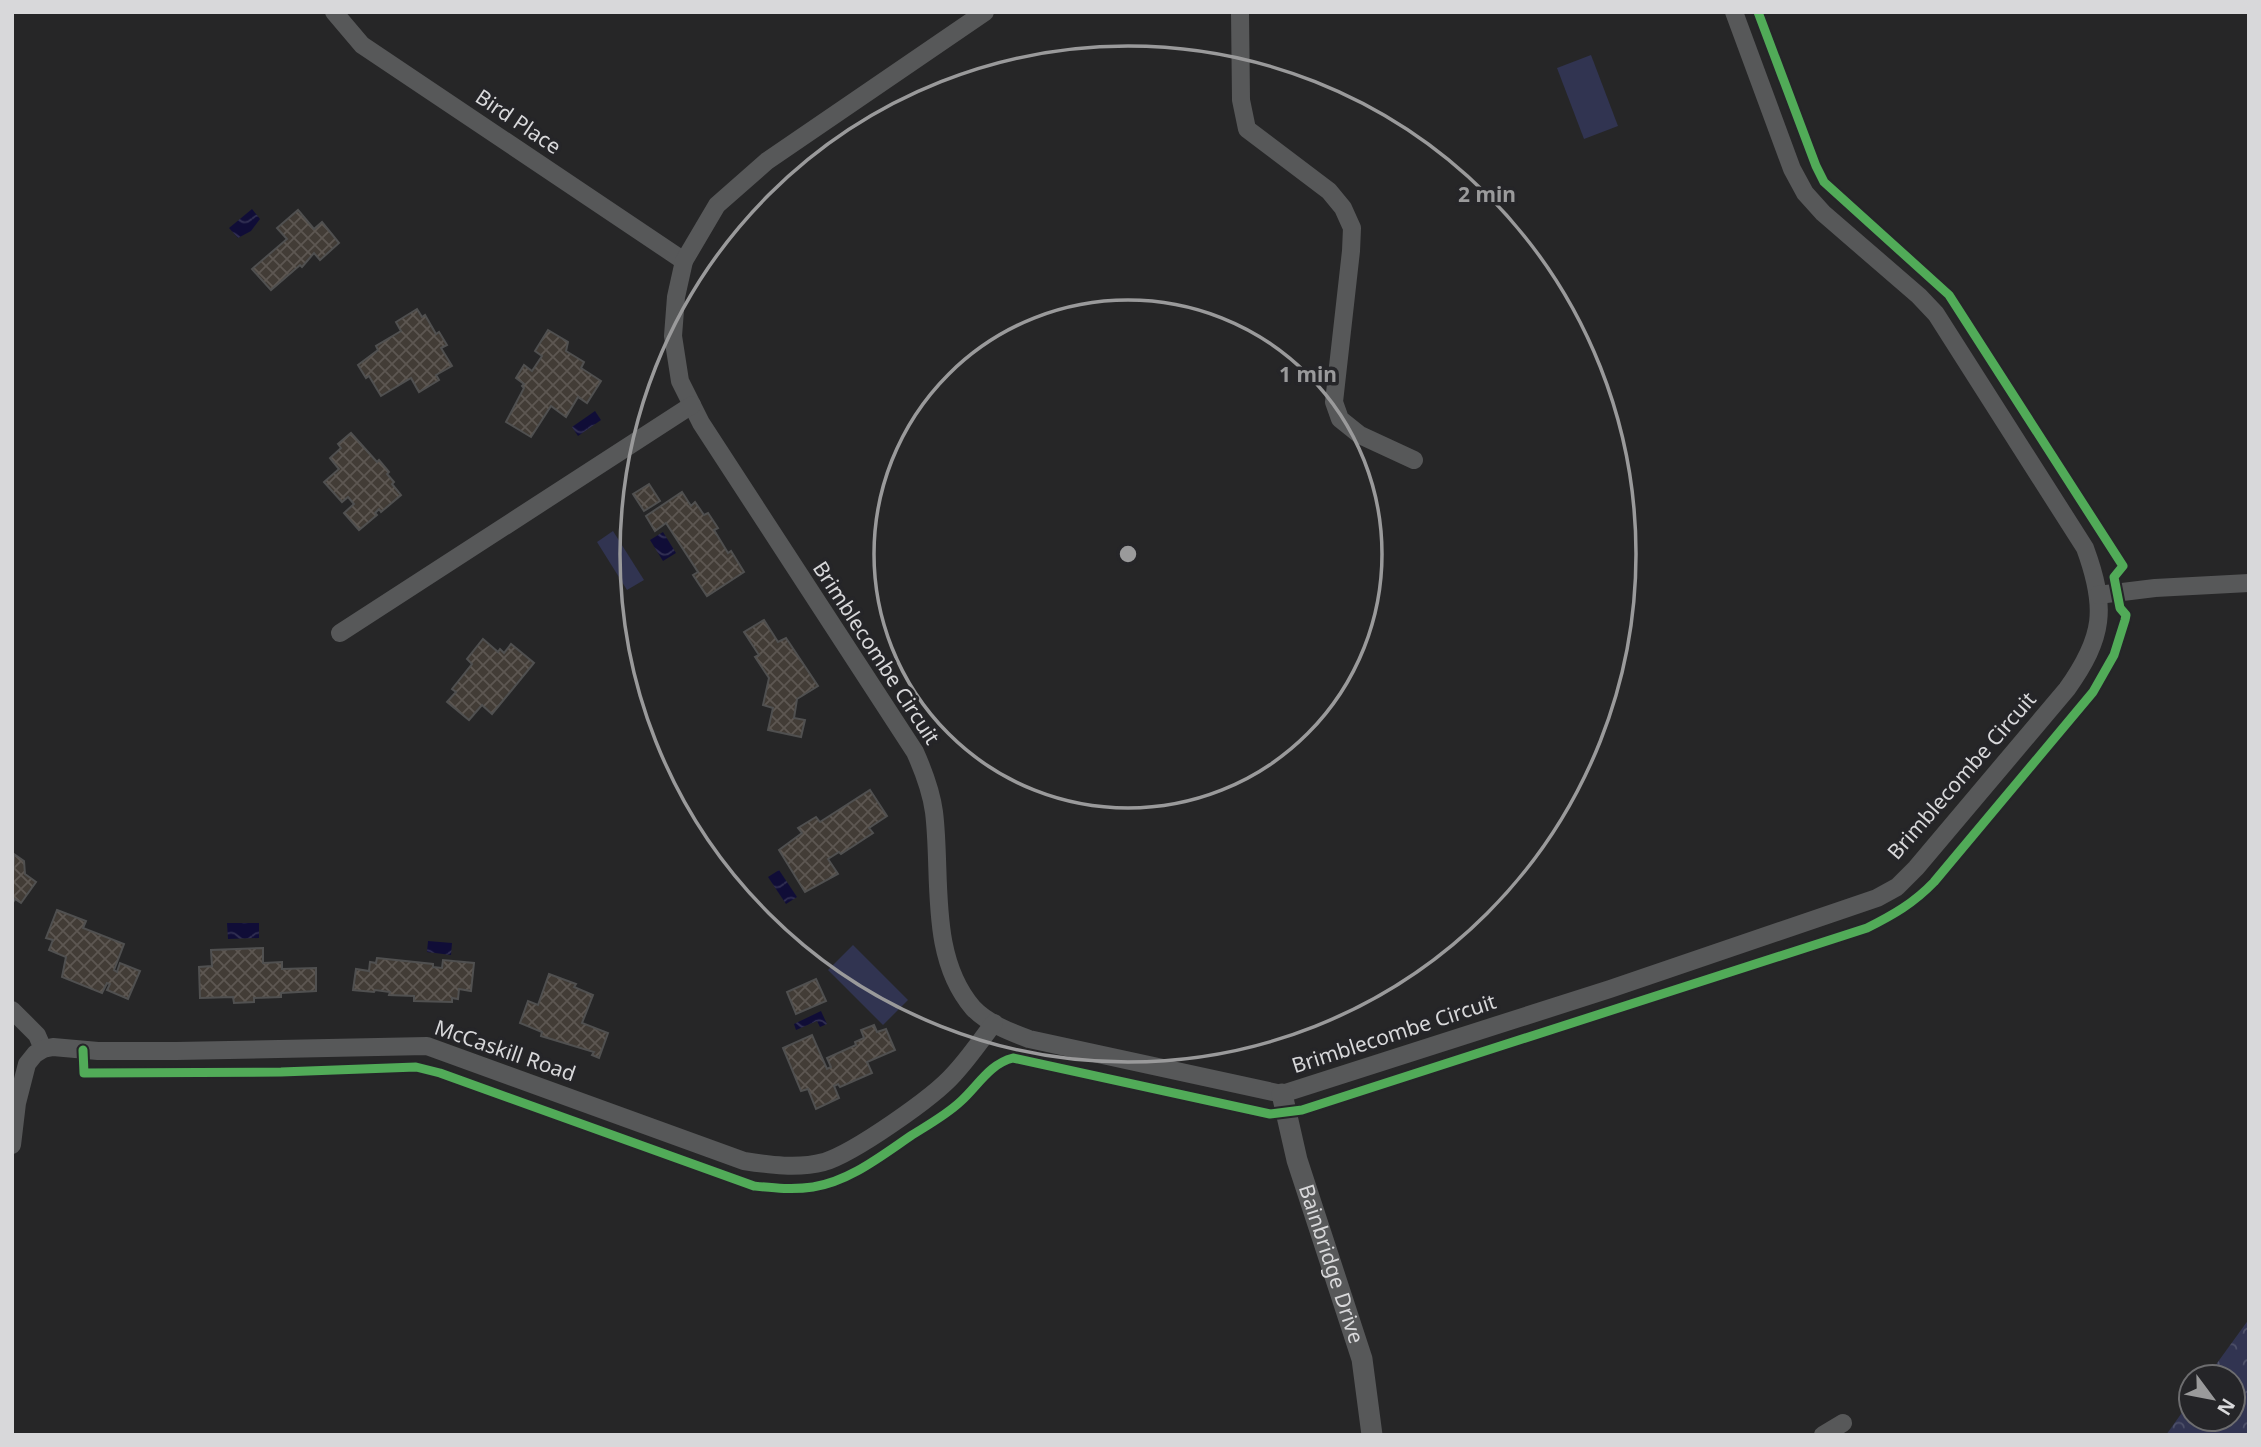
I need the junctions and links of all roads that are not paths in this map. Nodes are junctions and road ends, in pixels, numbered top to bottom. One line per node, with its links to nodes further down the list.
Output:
1 (334, 12): 5 (street, Bird Place)
2 (985, 12): 5 (street, Brimblecombe Circuit)
3 (1240, 12): 7 (street)
4 (1734, 12): 9 (street, Brimblecombe Circuit)
5 (684, 261): 6 (street, Brimblecombe Circuit)
6 (692, 405): 10 (street); 12 (street, Brimblecombe Circuit)
7 (1414, 460)
8 (2249, 583): 9 (street)
9 (2098, 595): 14 (street, Brimblecombe Circuit)
10 (340, 632)
11 (12, 1010): 13 (street)
12 (994, 1023): 13 (street, McCaskill Road); 14 (street, Brimblecombe Circuit)
13 (43, 1049): 15 (street)
14 (1282, 1094): 17 (street, Bainbridge Drive)
15 (12, 1145)
16 (1843, 1423): 18 (street)
17 (1372, 1435)
18 (1823, 1435)

